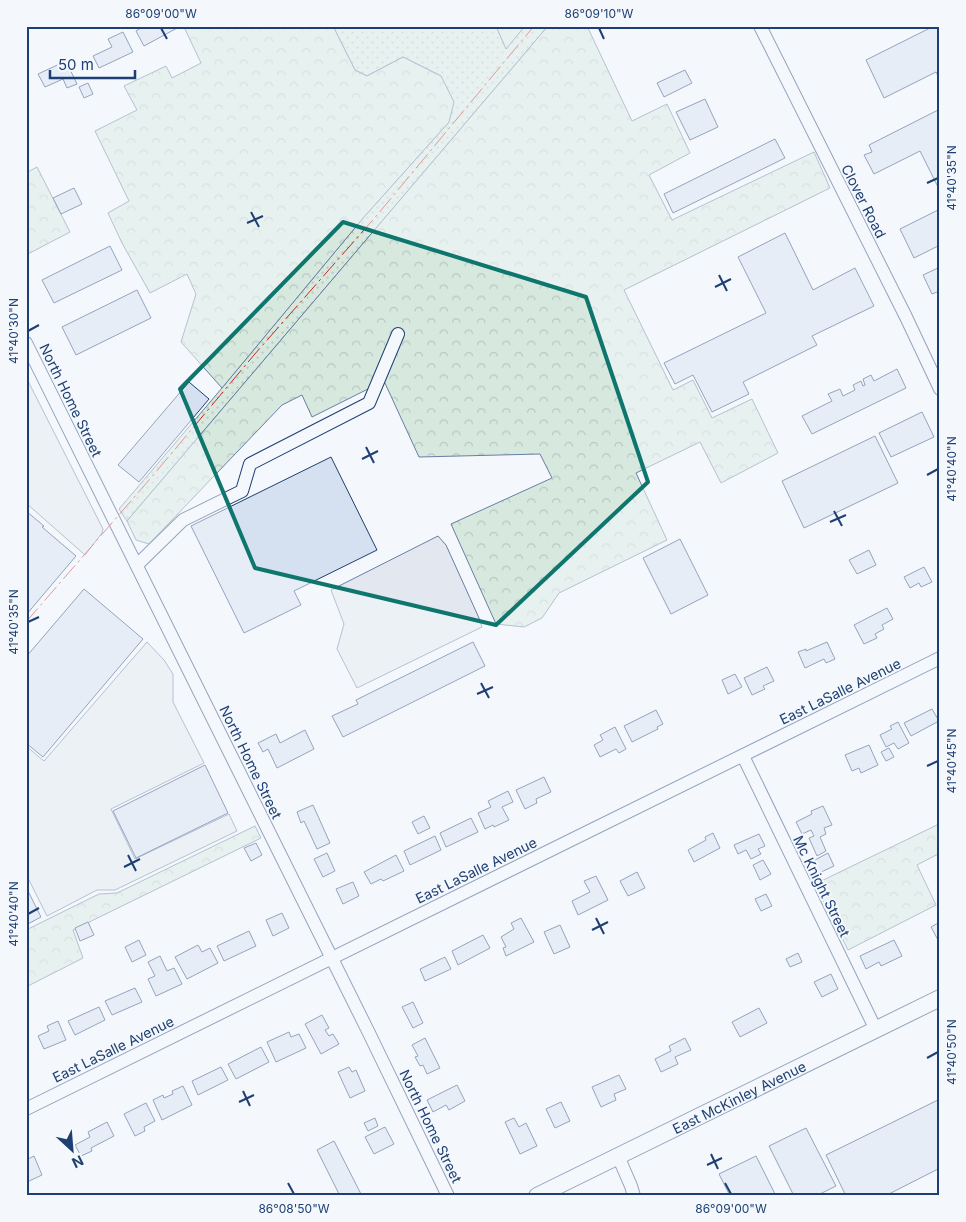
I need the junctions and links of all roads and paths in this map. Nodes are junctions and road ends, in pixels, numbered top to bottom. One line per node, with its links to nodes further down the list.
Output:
1 (760, 26): 4 (street, Clover Road)
2 (398, 334): 5 (street)
3 (26, 343): 5 (street, North Home Street)
4 (940, 389)
5 (137, 565): 8 (street, North Home Street)
6 (940, 658): 7 (street, East LaSalle Avenue)
7 (743, 756): 8 (street, East LaSalle Avenue); 10 (street, Mc Knight Street)
8 (332, 958): 11 (street, East LaSalle Avenue); 13 (street, North Home Street)
9 (940, 998): 10 (main road, East McKinley Avenue)
10 (876, 1030): 12 (main road, East McKinley Avenue)
11 (26, 1109)
12 (618, 1156): 14 (main road, East McKinley Avenue); 15 (street)
13 (448, 1196)
14 (537, 1196)
15 (634, 1196)

